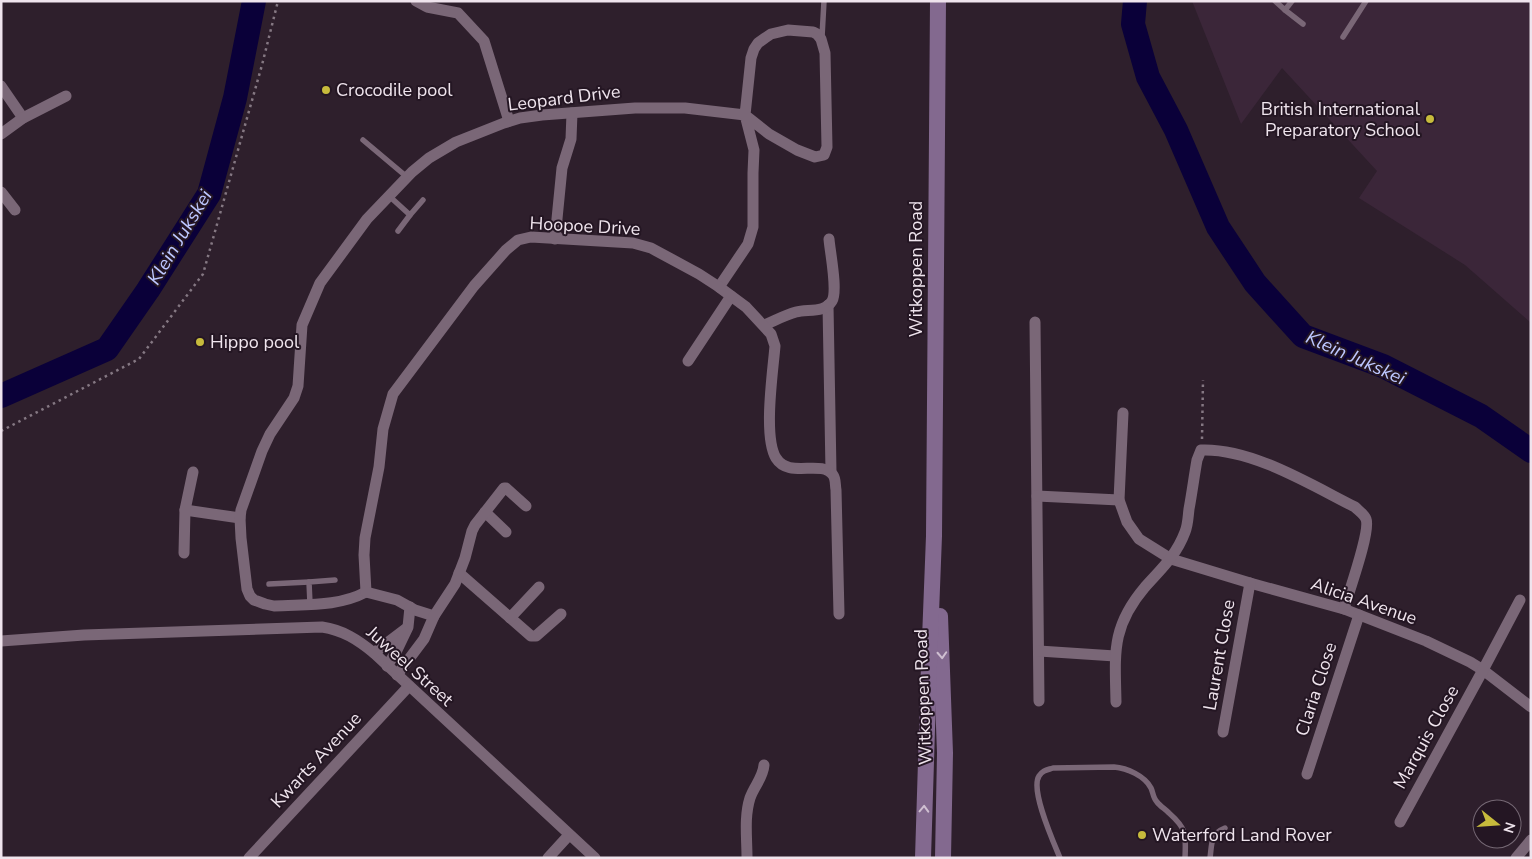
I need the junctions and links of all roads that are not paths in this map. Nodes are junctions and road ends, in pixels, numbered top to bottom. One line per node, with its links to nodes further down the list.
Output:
1 (416, 1): 16 (street)
2 (824, 1): 10 (lane)
3 (938, 1): 44 (main road, Witkoppen Road)
4 (1275, 1): 7 (lane)
5 (1292, 1): 7 (lane)
6 (1366, 1): 9 (lane)
7 (1285, 10): 8 (lane)
8 (1303, 24)
9 (1343, 37)
10 (822, 39): 14 (street); 14 (street)
11 (1, 86): 15 (street)
12 (66, 96): 15 (street)
13 (572, 113): 14 (street, Leopard Drive); 16 (street, Leopard Drive); 26 (street)
14 (745, 115): 28 (street)
15 (23, 118): 17 (street)
16 (509, 121): 19 (street, Leopard Drive)
17 (1, 134)
18 (363, 140): 19 (lane)
19 (407, 177): 21 (street, Leopard Drive)
20 (1, 192): 23 (street)
21 (388, 196): 24 (lane); 42 (street, Leopard Drive)
22 (424, 200): 24 (lane)
23 (15, 210)
24 (410, 215): 25 (lane)
25 (398, 231)
26 (555, 239): 28 (street, Hoopoe Drive); 53 (street, Hoopoe Drive)
27 (829, 239): 30 (street)
28 (719, 287): 29 (street, Hoopoe Drive)
29 (731, 296): 32 (street, Hoopoe Drive); 33 (street)
30 (828, 306): 32 (street); 36 (street)
31 (1035, 322): 37 (street)
32 (764, 325): 36 (street, Hoopoe Drive)
33 (688, 361)
34 (1123, 413): 38 (street)
35 (193, 472): 40 (street)
36 (831, 472): 59 (street)
37 (1037, 496): 38 (street); 65 (street)
38 (1119, 500): 46 (street, Alicia Avenue)
39 (526, 506): 41 (street)
40 (185, 510): 42 (street); 45 (street)
41 (485, 512): 43 (street); 47 (street)
42 (240, 518): 55 (street, Leopard Drive)
43 (506, 532)
44 (934, 536): 86 (main road, Witkoppen Road, one-way to 44); 87 (main road, Witkoppen Road, one-way to 87)
45 (184, 553)
46 (1171, 559): 50 (street, Alicia Avenue); 57 (street); 67 (street)
47 (459, 573): 61 (street); 62 (street)
48 (335, 580): 49 (lane)
49 (309, 582): 51 (lane); 55 (lane)
50 (1250, 583): 57 (street, Alicia Avenue); 75 (street, Laurent Close)
51 (269, 584)
52 (539, 587): 62 (street)
53 (366, 592): 55 (street); 56 (street)
54 (1520, 600): 69 (street, Marquis Close)
55 (310, 604)
56 (410, 608): 61 (street); 63 (street)
57 (1344, 609): 60 (street, Alicia Avenue)
58 (561, 614): 62 (street)
59 (839, 614)
60 (1359, 615): 69 (street, Alicia Avenue); 77 (street, Claria Close)
61 (434, 616): 70 (street)
62 (510, 618)
63 (408, 627): 66 (street); 68 (street)
64 (1, 642): 66 (street, Juweel Street)
65 (1039, 651): 67 (street); 72 (street)
66 (374, 653): 68 (street, Juweel Street)
67 (1115, 656): 73 (street)
68 (387, 666): 70 (street, Juweel Street)
69 (1483, 670): 74 (street, Alicia Avenue); 78 (street, Marquis Close)
70 (397, 675): 71 (street, Juweel Street)
71 (408, 686): 80 (street, Juweel Street); 82 (street, Kwarts Avenue)
72 (1039, 701)
73 (1116, 702)
74 (1531, 707)
75 (1223, 732)
76 (764, 765): 85 (street)
77 (1307, 774)
78 (1400, 822)
79 (1225, 828): 90 (lane)
80 (569, 835): 83 (street); 84 (street, Juweel Street)
81 (1531, 840): 91 (street)
82 (249, 858)
83 (548, 858)
84 (595, 858)
85 (747, 858)
86 (923, 858)
87 (943, 858)
88 (1060, 858): 89 (lane)
89 (1185, 858)
90 (1210, 858)
91 (1516, 858)

